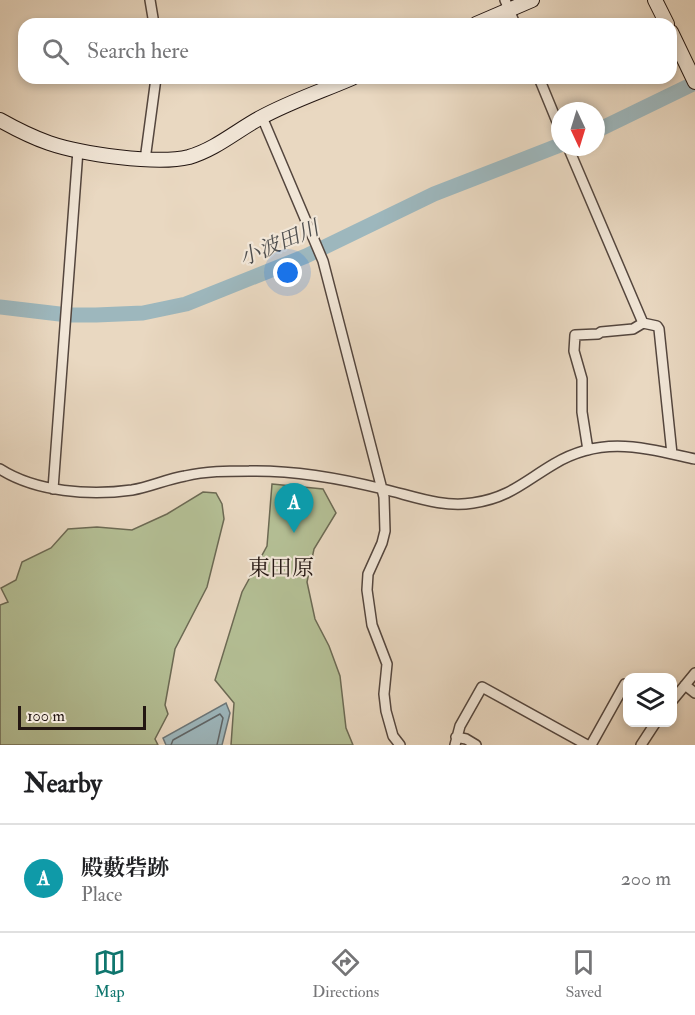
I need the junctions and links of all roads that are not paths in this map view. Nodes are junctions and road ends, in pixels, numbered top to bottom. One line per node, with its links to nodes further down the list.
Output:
1 (150, 0): 5 (street)
2 (532, 0): 4 (street)
3 (655, 0): 7 (street)
4 (507, 5): 6 (street)
5 (153, 18)
6 (486, 18)
7 (664, 18)
8 (677, 45): 9 (street)
9 (692, 76)
10 (155, 84): 18 (street)
11 (338, 84): 14 (street)
12 (541, 84): 13 (street)
13 (551, 108)
14 (262, 117): 18 (street); 25 (street)
15 (0, 120): 16 (street)
16 (78, 150): 18 (street); 24 (street)
17 (571, 156): 19 (street)
18 (145, 160)
19 (643, 323): 20 (street); 21 (street)
20 (588, 450): 21 (street); 25 (street)
21 (672, 454): 22 (street)
22 (695, 459)
23 (0, 469): 24 (street)
24 (53, 489): 25 (street)
25 (381, 489): 33 (street)
26 (695, 673): 27 (street)
27 (685, 685): 29 (street); 30 (street)
28 (623, 689): 35 (street)
29 (695, 693)
30 (677, 695)
31 (653, 727): 36 (street)
32 (456, 741): 34 (street); 35 (street)
33 (400, 745)
34 (476, 745)
35 (589, 745)
36 (641, 745)

